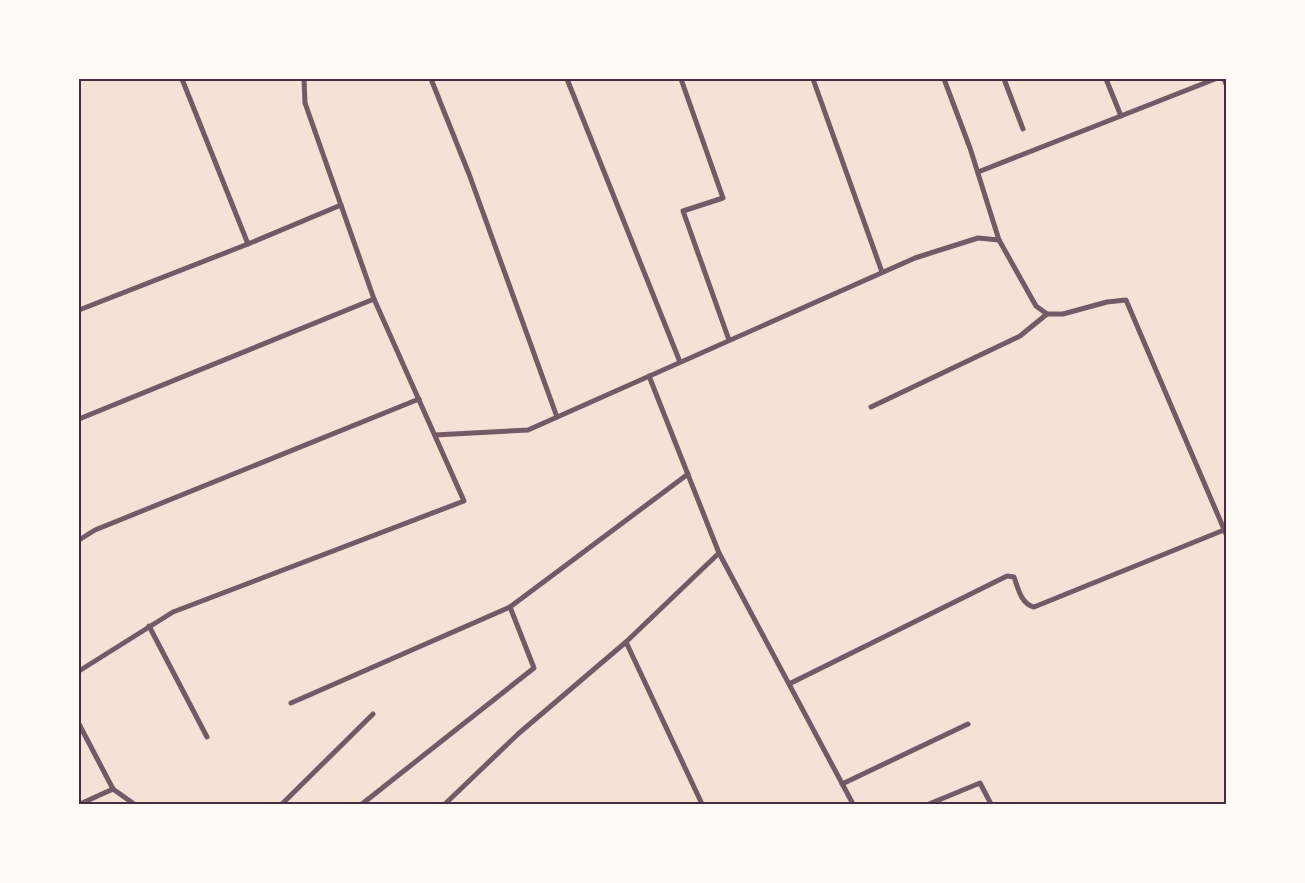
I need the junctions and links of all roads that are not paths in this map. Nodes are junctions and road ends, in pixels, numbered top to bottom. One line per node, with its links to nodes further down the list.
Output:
1 (182, 79): 18 (street)
2 (304, 79): 16 (street)
3 (431, 79): 28 (street)
4 (567, 79): 24 (street)
5 (681, 79): 23 (street)
6 (813, 79): 19 (street)
7 (944, 79): 15 (street)
8 (1004, 79): 14 (street)
9 (1106, 79): 13 (street)
10 (1215, 79): 13 (street)
11 (1224, 79): 12 (street)
12 (1226, 84)
13 (1121, 116): 15 (street)
14 (1023, 129)
15 (978, 172): 17 (street)
16 (341, 204): 18 (street); 20 (street)
17 (1000, 240): 19 (street); 22 (street)
18 (248, 244): 21 (street)
19 (882, 272): 23 (street)
20 (374, 299): 26 (street); 29 (street)
21 (79, 310)
22 (1047, 314): 27 (street); 32 (street)
23 (729, 340): 24 (street)
24 (680, 362): 25 (street)
25 (649, 376): 28 (street); 31 (street)
26 (419, 399): 30 (street); 33 (street)
27 (871, 407)
28 (557, 417): 30 (street)
29 (79, 419)
30 (435, 435): 36 (street)
31 (688, 474): 34 (street); 35 (street)
32 (1225, 532): 39 (street)
33 (79, 540)
34 (719, 553): 37 (street); 39 (street)
35 (510, 607): 40 (street); 50 (street)
36 (149, 626): 38 (street); 44 (street)
37 (626, 642): 51 (street); 52 (street)
38 (79, 671)
39 (789, 684): 45 (street)
40 (291, 703)
41 (373, 714): 49 (street)
42 (79, 724): 46 (street)
43 (968, 724): 45 (street)
44 (207, 737)
45 (842, 784): 53 (street)
46 (112, 789): 47 (street); 48 (street)
47 (80, 804)
48 (134, 804)
49 (282, 804)
50 (362, 804)
51 (445, 804)
52 (702, 804)
53 (853, 804)
54 (929, 804): 55 (street)
55 (991, 804)

